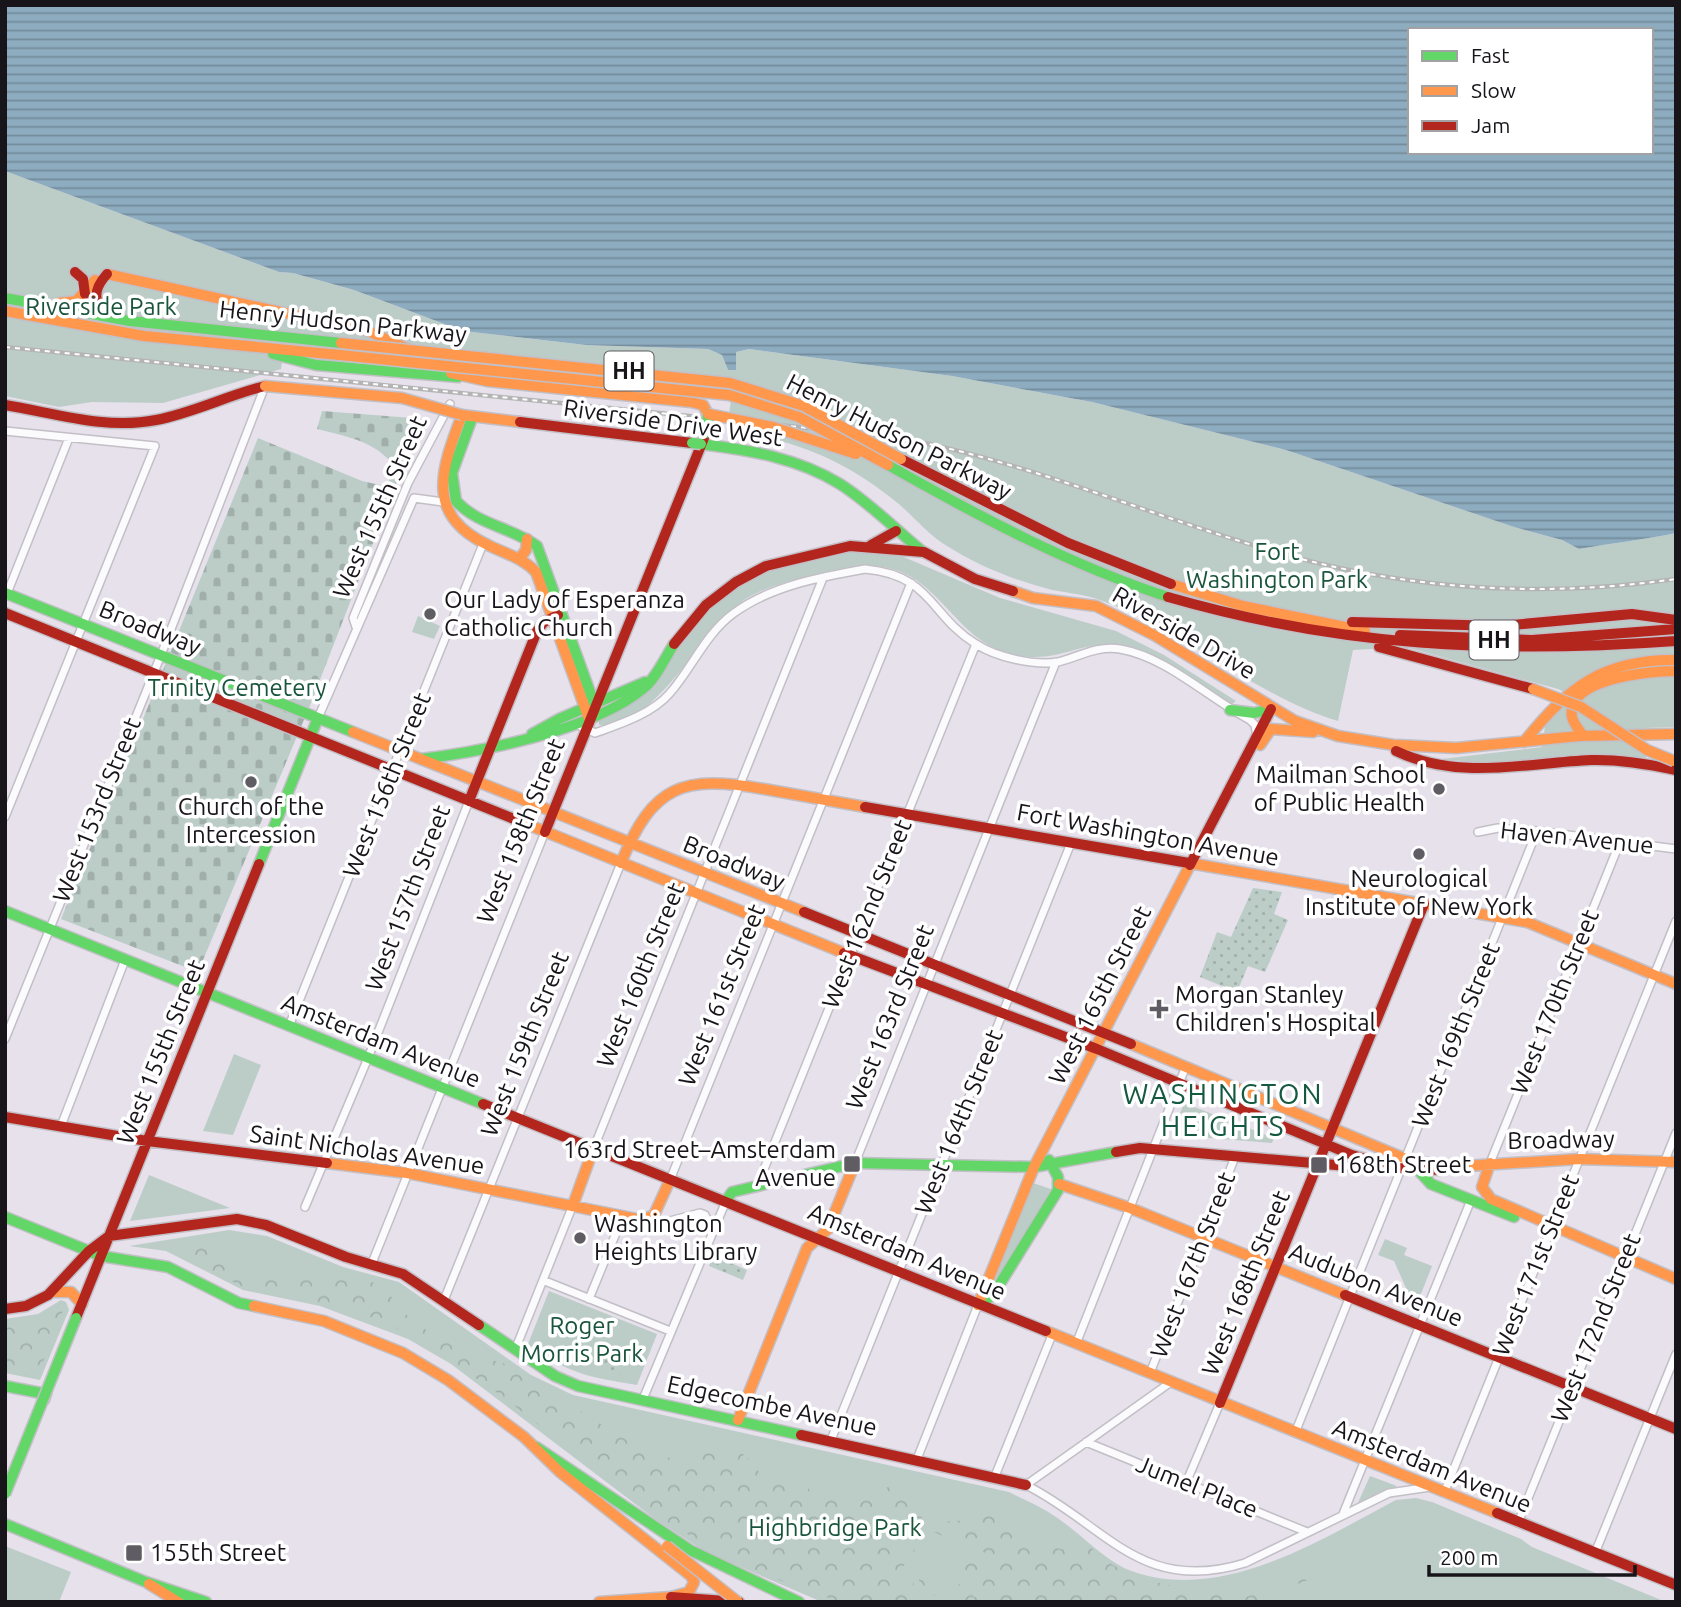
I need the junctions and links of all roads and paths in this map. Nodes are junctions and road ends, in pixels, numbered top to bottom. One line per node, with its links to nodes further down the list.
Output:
1 (75, 272): 3 (main road)
2 (107, 274): 3 (main road); 7 (main road); 8 (main road)
3 (85, 294): 5 (main road)
4 (5, 298): 5 (main road, Henry Hudson Parkway / HH)
5 (19, 302): 7 (main road, Henry Hudson Parkway / HH)
6 (5, 311): 9 (main road, Henry Hudson Parkway / HH)
7 (171, 327): 36 (main road, Henry Hudson Parkway / HH, bridge)
8 (368, 331): 10 (main road); 11 (main road)
9 (246, 346): 10 (main road); 20 (main road, Henry Hudson Parkway / HH, bridge)
10 (458, 377): 11 (main road)
11 (474, 379): 15 (main road)
12 (265, 386): 14 (main road); 16 (main road, bridge); 44 (street, West 153rd Street)
13 (450, 404): 38 (street, West 155th Street)
14 (5, 405)
15 (708, 414): 20 (main road, bridge); 51 (main road, West 158th Street, bridge)
16 (467, 417): 19 (main road); 23 (main road, Riverside Drive West, bridge)
17 (5, 431): 18 (street)
18 (69, 438): 32 (street); 37 (street)
19 (455, 449): 21 (main road); 22 (main road)
20 (888, 465): 40 (main road, Henry Hudson Parkway / HH)
21 (443, 502): 25 (main road); 38 (street, West 155th Street)
22 (479, 520): 24 (main road); 25 (main road)
23 (896, 530): 27 (main road, Riverside Drive); 28 (main road, Riverside Drive West)
24 (527, 539): 29 (main road); 34 (main road)
25 (471, 540): 26 (main road)
26 (483, 544): 29 (main road); 62 (street, West 156th Street)
27 (870, 546): 28 (main road, Riverside Drive); 51 (main road, Riverside Drive)
28 (924, 552): 49 (main road, Riverside Drive)
29 (520, 558): 34 (main road)
30 (824, 578): 31 (street, Riverside Drive); 51 (street, Riverside Drive); 68 (street, West 160th Street)
31 (911, 583): 43 (street, Riverside Drive); 69 (street, West 161st Street)
32 (6, 594): 37 (main road, Broadway)
33 (5, 613): 42 (main road, Broadway)
34 (558, 616): 51 (main road); 60 (main road, West 157th Street)
35 (1676, 620): 36 (main road)
36 (1314, 622): 39 (main road, Henry Hudson Parkway / HH)
37 (84, 623): 42 (street); 44 (main road, Broadway)
38 (356, 627): 52 (street, West 155th Street)
39 (1676, 629)
40 (1352, 638): 41 (main road, Henry Hudson Parkway / HH); 64 (main road, bridge)
41 (1675, 641)
42 (76, 643): 48 (main road, Broadway); 73 (street)
43 (976, 645): 46 (street, Riverside Drive); 72 (street, West 162nd Street)
44 (161, 655): 48 (street, West 153rd Street); 52 (main road, Broadway)
45 (1676, 660): 59 (main road)
46 (1056, 662): 50 (street, Riverside Drive); 74 (street, West 163rd Street)
47 (1676, 671): 58 (main road)
48 (153, 673): 56 (main road, Broadway); 92 (street, West 153rd Street)
49 (1271, 709): 50 (main road); 53 (main road, Riverside Drive); 57 (main road, West 165th Street)
50 (1230, 710): 57 (street, Riverside Drive)
51 (586, 717): 54 (main road); 54 (main road); 71 (main road, West 158th Street)
52 (318, 718): 56 (main road, West 155th Street); 62 (main road, Broadway)
53 (1326, 733): 61 (main road, Riverside Drive); 65 (main road)
54 (531, 734): 60 (main road)
55 (1676, 734): 58 (main road, Riverside Drive)
56 (311, 736): 66 (main road, Broadway); 101 (main road, West 155th Street)
57 (1258, 736): 65 (main road, West 165th Street)
58 (1583, 736): 59 (main road, Riverside Drive)
59 (1524, 742): 61 (main road, Riverside Drive)
60 (493, 745): 63 (main road); 67 (main road, West 157th Street)
61 (1393, 747): 64 (main road)
62 (400, 752): 63 (main road, Broadway); 66 (street, West 156th Street)
63 (420, 760): 67 (main road, Broadway)
64 (1675, 764)
65 (1242, 766): 83 (main road, West 165th Street)
66 (393, 769): 70 (main road, Broadway); 104 (street, West 156th Street)
67 (477, 783): 70 (main road, West 157th Street); 71 (main road, Broadway)
68 (740, 786): 69 (main road, Fort Washington Avenue); 79 (main road, Fort Washington Avenue); 84 (street, West 160th Street)
69 (823, 800): 72 (main road, Fort Washington Avenue); 87 (street, West 161st Street)
70 (469, 801): 76 (main road, Broadway); 108 (street, West 157th Street)
71 (552, 813): 76 (main road, West 158th Street); 79 (main road, Broadway)
72 (907, 815): 74 (main road, Fort Washington Avenue); 93 (street, West 162nd Street)
73 (5, 817)
74 (987, 828): 80 (main road, Fort Washington Avenue); 97 (street, West 163rd Street)
75 (1537, 831): 77 (street, Haven Avenue); 78 (street, Haven Avenue); 89 (street, West 169th Street)
76 (545, 832): 82 (main road, Broadway); 111 (street, West 158th Street)
77 (1478, 832)
78 (1620, 842): 81 (street, Haven Avenue); 94 (street, West 170th Street)
79 (629, 843): 82 (main road, West 159th Street); 84 (main road, Broadway)
80 (1071, 843): 83 (main road, Fort Washington Avenue); 102 (street, West 164th Street)
81 (1676, 849)
82 (621, 863): 85 (main road, Broadway); 115 (street, West 159th Street)
83 (1192, 863): 86 (main road, Fort Washington Avenue); 105 (main road, West 165th Street)
84 (705, 874): 85 (street, West 160th Street); 87 (main road, Broadway)
85 (698, 893): 91 (main road, Broadway); 123 (street, West 160th Street)
86 (1424, 904): 89 (main road, Fort Washington Avenue); 117 (main road, West 168th Street)
87 (781, 905): 91 (street, West 161st Street); 93 (main road, Broadway)
88 (5, 911): 92 (main road, Amsterdam Avenue)
89 (1503, 918): 94 (main road, Fort Washington Avenue); 125 (street, West 169th Street)
90 (1676, 921): 98 (street, West 171st Street)
91 (774, 924): 95 (main road, Broadway); 141 (street, West 161st Street)
92 (49, 929): 96 (main road, Amsterdam Avenue); 106 (street, West 153rd Street)
93 (858, 936): 95 (street, West 162nd Street); 97 (main road, Broadway)
94 (1580, 942): 98 (main road, Fort Washington Avenue); 132 (street, West 170th Street)
95 (850, 955): 100 (main road, Broadway); 142 (street, West 162nd Street)
96 (125, 960): 101 (main road, Amsterdam Avenue); 116 (street)
97 (933, 967): 100 (street, West 163rd Street); 102 (main road, Broadway)
98 (1653, 976): 99 (main road, Fort Washington Avenue); 126 (street, West 171st Street)
99 (1676, 984)
100 (925, 986): 103 (main road, Broadway); 131 (street, West 163rd Street)
101 (208, 993): 104 (main road, Amsterdam Avenue); 119 (main road, West 155th Street)
102 (1010, 995): 103 (street, West 164th Street); 105 (main road, Broadway)
103 (1003, 1013): 107 (main road, Broadway); 133 (street, West 164th Street)
104 (289, 1026): 108 (main road, Amsterdam Avenue)
105 (1102, 1032): 107 (main road, West 165th Street); 109 (main road, Broadway)
106 (5, 1039)
107 (1095, 1050): 110 (main road, Broadway); 121 (main road, West 165th Street)
108 (368, 1058): 111 (main road, Amsterdam Avenue); 130 (street, West 157th Street)
109 (1186, 1066): 110 (street); 112 (main road, Broadway)
110 (1179, 1084): 113 (main road, Broadway); 122 (street)
111 (441, 1088): 115 (main road, Amsterdam Avenue); 139 (street, West 158th Street)
112 (1266, 1100): 113 (main road); 117 (main road, Broadway)
113 (1258, 1115): 120 (main road, Broadway)
114 (5, 1117): 116 (main road, Saint Nicholas Avenue)
115 (518, 1119): 123 (main road, Amsterdam Avenue); 144 (street, West 159th Street)
116 (61, 1126): 119 (main road, Saint Nicholas Avenue)
117 (1332, 1128): 120 (main road, West 168th Street); 125 (main road, Broadway)
118 (1676, 1133): 128 (street, West 172nd Street)
119 (147, 1142): 130 (main road, Saint Nicholas Avenue); 155 (main road, West 155th Street)
120 (1325, 1145): 127 (main road, Broadway); 135 (main road, West 168th Street)
121 (1044, 1148): 134 (main road); 136 (main road, West 165th Street)
122 (1155, 1149): 124 (main road); 134 (main road); 149 (street)
123 (593, 1150): 141 (main road, Amsterdam Avenue); 147 (main road, West 160th Street)
124 (1236, 1157): 135 (main road); 157 (street, West 167th Street)
125 (1406, 1159): 137 (main road, Broadway); 138 (street, West 169th Street)
126 (1580, 1159): 128 (main road, Broadway); 132 (main road, Broadway); 152 (street, West 171st Street)
127 (1371, 1160): 135 (main road); 138 (main road, Broadway)
128 (1663, 1162): 129 (main road, Broadway); 160 (street, West 172nd Street)
129 (1676, 1162)
130 (322, 1163): 139 (main road, Saint Nicholas Avenue); 148 (street, West 157th Street)
131 (855, 1163): 133 (main road); 142 (main road); 156 (main road, West 163rd Street)
132 (1490, 1163): 137 (main road, Broadway); 152 (main road)
133 (942, 1165): 136 (main road); 163 (street, West 164th Street)
134 (1051, 1165): 136 (main road); 143 (main road)
135 (1317, 1165): 162 (main road, West 168th Street)
136 (1034, 1167): 171 (main road, West 165th Street)
137 (1448, 1167): 140 (main road, Broadway)
138 (1402, 1170): 140 (main road, Broadway); 167 (street, West 169th Street)
139 (407, 1172): 144 (main road, Saint Nicholas Avenue); 161 (street, West 158th Street)
140 (1420, 1172): 145 (main road)
141 (670, 1181): 146 (main road, Amsterdam Avenue); 151 (main road, West 161st Street)
142 (758, 1184): 146 (main road)
143 (1059, 1184): 149 (main road, Audubon Avenue); 171 (main road, West 165th Street)
144 (489, 1188): 147 (main road, Saint Nicholas Avenue); 169 (street, West 159th Street)
145 (1471, 1200): 152 (main road); 174 (street)
146 (726, 1201): 153 (street); 156 (main road, Amsterdam Avenue)
147 (573, 1206): 151 (main road, Saint Nicholas Avenue); 165 (street, West 160th Street)
148 (305, 1207)
149 (1130, 1208): 157 (main road, Audubon Avenue); 177 (street)
150 (5, 1217): 158 (main road)
151 (642, 1220): 153 (street, Saint Nicholas Avenue)
152 (1551, 1228): 160 (main road); 180 (street, West 171st Street)
153 (712, 1230): 175 (street)
154 (616, 1233): 168 (street)
155 (108, 1236): 158 (main road); 159 (main road, West 155th Street); 161 (main road, Edgecombe Avenue)
156 (818, 1238): 163 (main road, Amsterdam Avenue); 189 (main road, West 163rd Street)
157 (1204, 1238): 162 (main road, Audubon Avenue); 181 (street, West 167th Street)
158 (89, 1251): 159 (main road); 166 (main road)
159 (101, 1256): 170 (main road, West 155th Street); 194 (main road)
160 (1624, 1258): 164 (main road); 184 (street, West 172nd Street)
161 (372, 1263): 169 (main road, Edgecombe Avenue)
162 (1276, 1268): 167 (main road, Audubon Avenue); 187 (main road, West 168th Street)
163 (899, 1270): 171 (main road, Amsterdam Avenue); 192 (street, West 164th Street)
164 (1676, 1279)
165 (545, 1281): 168 (street); 178 (street, West 160th Street)
166 (52, 1292): 170 (main road); 172 (main road)
167 (1349, 1297): 174 (main road, Audubon Avenue); 191 (street, West 169th Street)
168 (589, 1299): 175 (street)
169 (444, 1300): 178 (main road, Edgecombe Avenue)
170 (82, 1304): 173 (main road, West 155th Street)
171 (978, 1305): 176 (main road, Amsterdam Avenue); 195 (street, West 165th Street)
172 (5, 1309)
173 (76, 1321): 185 (street); 202 (main road, West 155th Street, bridge)
174 (1420, 1325): 180 (main road, Audubon Avenue); 196 (street)
175 (670, 1331): 186 (street)
176 (1052, 1335): 177 (main road, Amsterdam Avenue); 197 (street)
177 (1076, 1345): 181 (main road, Amsterdam Avenue)
178 (515, 1350): 186 (main road, Edgecombe Avenue)
179 (1676, 1354): 188 (street)
180 (1500, 1357): 184 (main road, Audubon Avenue); 201 (street, West 171st Street)
181 (1150, 1373): 182 (main road, Amsterdam Avenue)
182 (1171, 1382): 187 (main road, Amsterdam Avenue); 193 (street, West 167th Street)
183 (5, 1386): 185 (main road)
184 (1573, 1387): 188 (main road, Audubon Avenue); 204 (street, West 172nd Street)
185 (46, 1394): 202 (main road)
186 (643, 1399): 189 (main road, Edgecombe Avenue)
187 (1220, 1403): 191 (main road, Amsterdam Avenue); 198 (street, West 168th Street)
188 (1650, 1419): 190 (main road, Audubon Avenue); 207 (street)
189 (738, 1420): 192 (main road, Edgecombe Avenue)
190 (1676, 1429)
191 (1295, 1433): 196 (main road, Amsterdam Avenue)
192 (831, 1440): 195 (main road, Edgecombe Avenue)
193 (1086, 1442): 198 (street, Jumel Place); 199 (street, West 167th Street)
194 (536, 1447): 210 (main road); 216 (main road, bridge); 217 (main road)
195 (917, 1459): 197 (main road, Edgecombe Avenue)
196 (1365, 1461): 200 (main road, Amsterdam Avenue); 203 (street)
197 (995, 1476): 199 (main road, Edgecombe Avenue)
198 (1186, 1483): 206 (street, Jumel Place)
199 (1026, 1485): 206 (street, Edgecombe Avenue)
200 (1430, 1487): 201 (main road, Amsterdam Avenue); 203 (street, Edgecombe Avenue)
201 (1444, 1493): 204 (main road, Amsterdam Avenue)
202 (5, 1495)
203 (1343, 1514): 206 (street, Edgecombe Avenue)
204 (1518, 1523): 207 (main road, Amsterdam Avenue)
205 (5, 1524): 208 (main road)
206 (1307, 1532)
207 (1595, 1553): 209 (main road, Amsterdam Avenue)
208 (146, 1582): 211 (main road); 212 (main road)
209 (1675, 1583)
210 (671, 1597): 215 (main road); 216 (main road)
211 (163, 1598): 213 (main road)
212 (189, 1599): 214 (main road)
213 (178, 1602)
214 (206, 1602)
215 (598, 1602)
216 (738, 1602)
217 (799, 1602)

